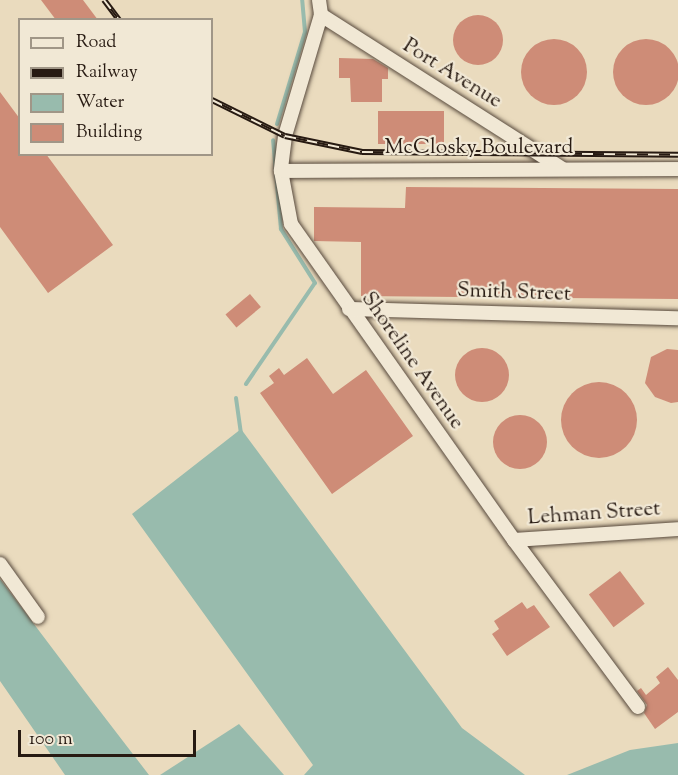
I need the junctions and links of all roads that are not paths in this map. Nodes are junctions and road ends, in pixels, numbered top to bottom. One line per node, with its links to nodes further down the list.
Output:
1 (319, 0): 2 (street, Shoreline Avenue)
2 (321, 15): 3 (street, Port Avenue); 5 (street, Shoreline Avenue)
3 (561, 168): 4 (street, McClosky Boulevard); 5 (street, McClosky Boulevard)
4 (678, 169)
5 (281, 171): 6 (street, Shoreline Avenue)
6 (349, 309): 7 (street, Smith Street); 9 (street, Shoreline Avenue)
7 (678, 318)
8 (678, 529): 9 (street, Lehman Street)
9 (514, 540): 12 (street, Shoreline Avenue)
10 (0, 564): 11 (street)
11 (38, 617)
12 (638, 707)

